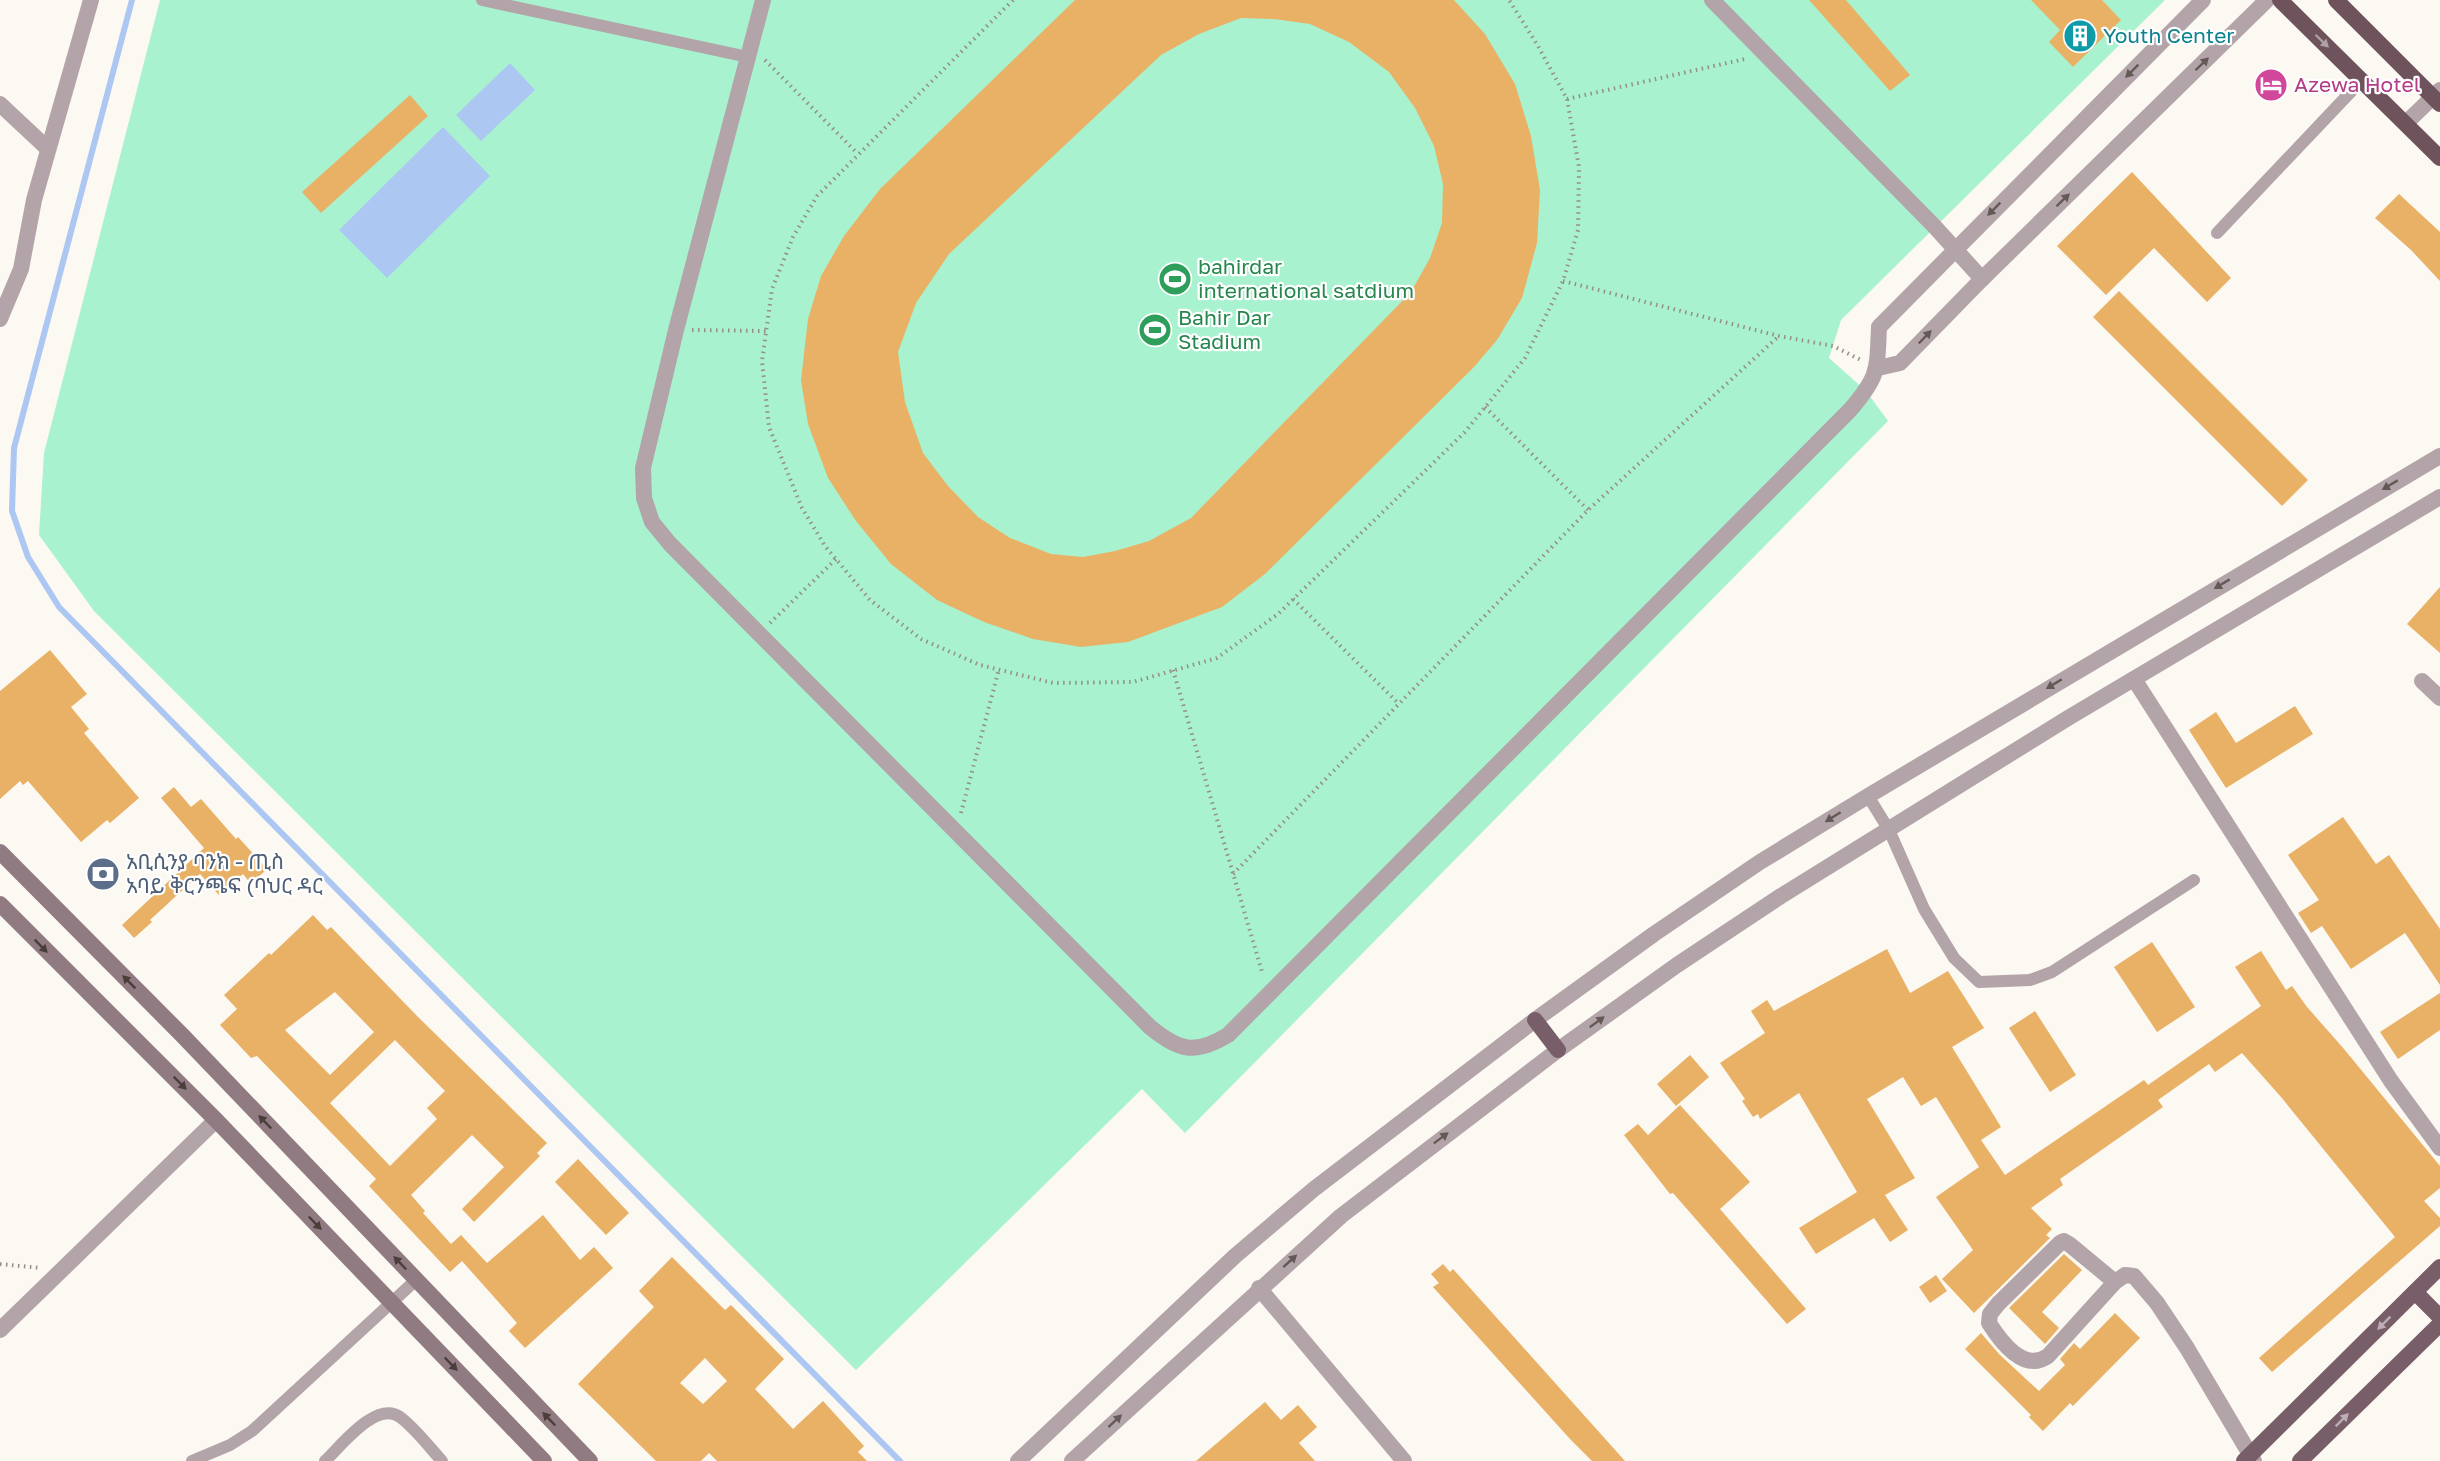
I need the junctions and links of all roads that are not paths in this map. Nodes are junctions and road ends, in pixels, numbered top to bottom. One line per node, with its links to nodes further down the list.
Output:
1 (91, 0): 14 (street)
2 (482, 0): 9 (lane)
3 (763, 0): 9 (street)
4 (1712, 0): 17 (street)
5 (2203, 0): 17 (street, one-way to 17)
6 (2268, 0): 18 (street, one-way to 6)
7 (2280, 0): 10 (highway, one-way to 10)
8 (2336, 0): 11 (highway)
9 (749, 51): 20 (street)
10 (2362, 80): 13 (highway); 16 (lane)
11 (2438, 97): 13 (street)
12 (0, 104): 14 (street)
13 (2406, 123): 15 (highway)
14 (48, 149): 19 (street)
15 (2440, 158)
16 (2217, 234)
17 (1955, 249): 18 (street); 20 (street)
18 (1982, 279): 20 (street, one-way to 18)
19 (0, 319)
20 (1878, 368)
21 (2440, 456): 26 (street, one-way to 26)
22 (2440, 497): 23 (street)
23 (2134, 679): 27 (street); 34 (street)
24 (2422, 681): 25 (street)
25 (2440, 698)
26 (1868, 796): 27 (lane); 31 (street, one-way to 31)
27 (1889, 830): 29 (lane); 32 (street, one-way to 27)
28 (0, 852): 36 (main road, one-way to 28)
29 (2193, 880)
30 (0, 904): 33 (main road, one-way to 33)
31 (1535, 1020): 32 (main road); 50 (street)
32 (1558, 1050): 38 (street, one-way to 32)
33 (216, 1120): 40 (main road, one-way to 40); 43 (street)
34 (2440, 1148)
35 (2440, 1267): 39 (main road)
36 (416, 1280): 40 (lane); 49 (main road, one-way to 36)
37 (2115, 1282): 37 (street); 44 (street)
38 (1259, 1288): 51 (street, one-way to 38); 52 (street)
39 (2415, 1292): 41 (main road); 44 (main road, one-way to 44)
40 (392, 1302): 46 (lane); 48 (main road, one-way to 48)
41 (2440, 1317)
42 (2440, 1323): 53 (main road, one-way to 42)
43 (0, 1330)
44 (2249, 1459)
45 (328, 1460): 47 (lane)
46 (192, 1461)
47 (442, 1461)
48 (544, 1461)
49 (590, 1461)
50 (1018, 1461)
51 (1072, 1461)
52 (1404, 1461)
53 (2300, 1461)

